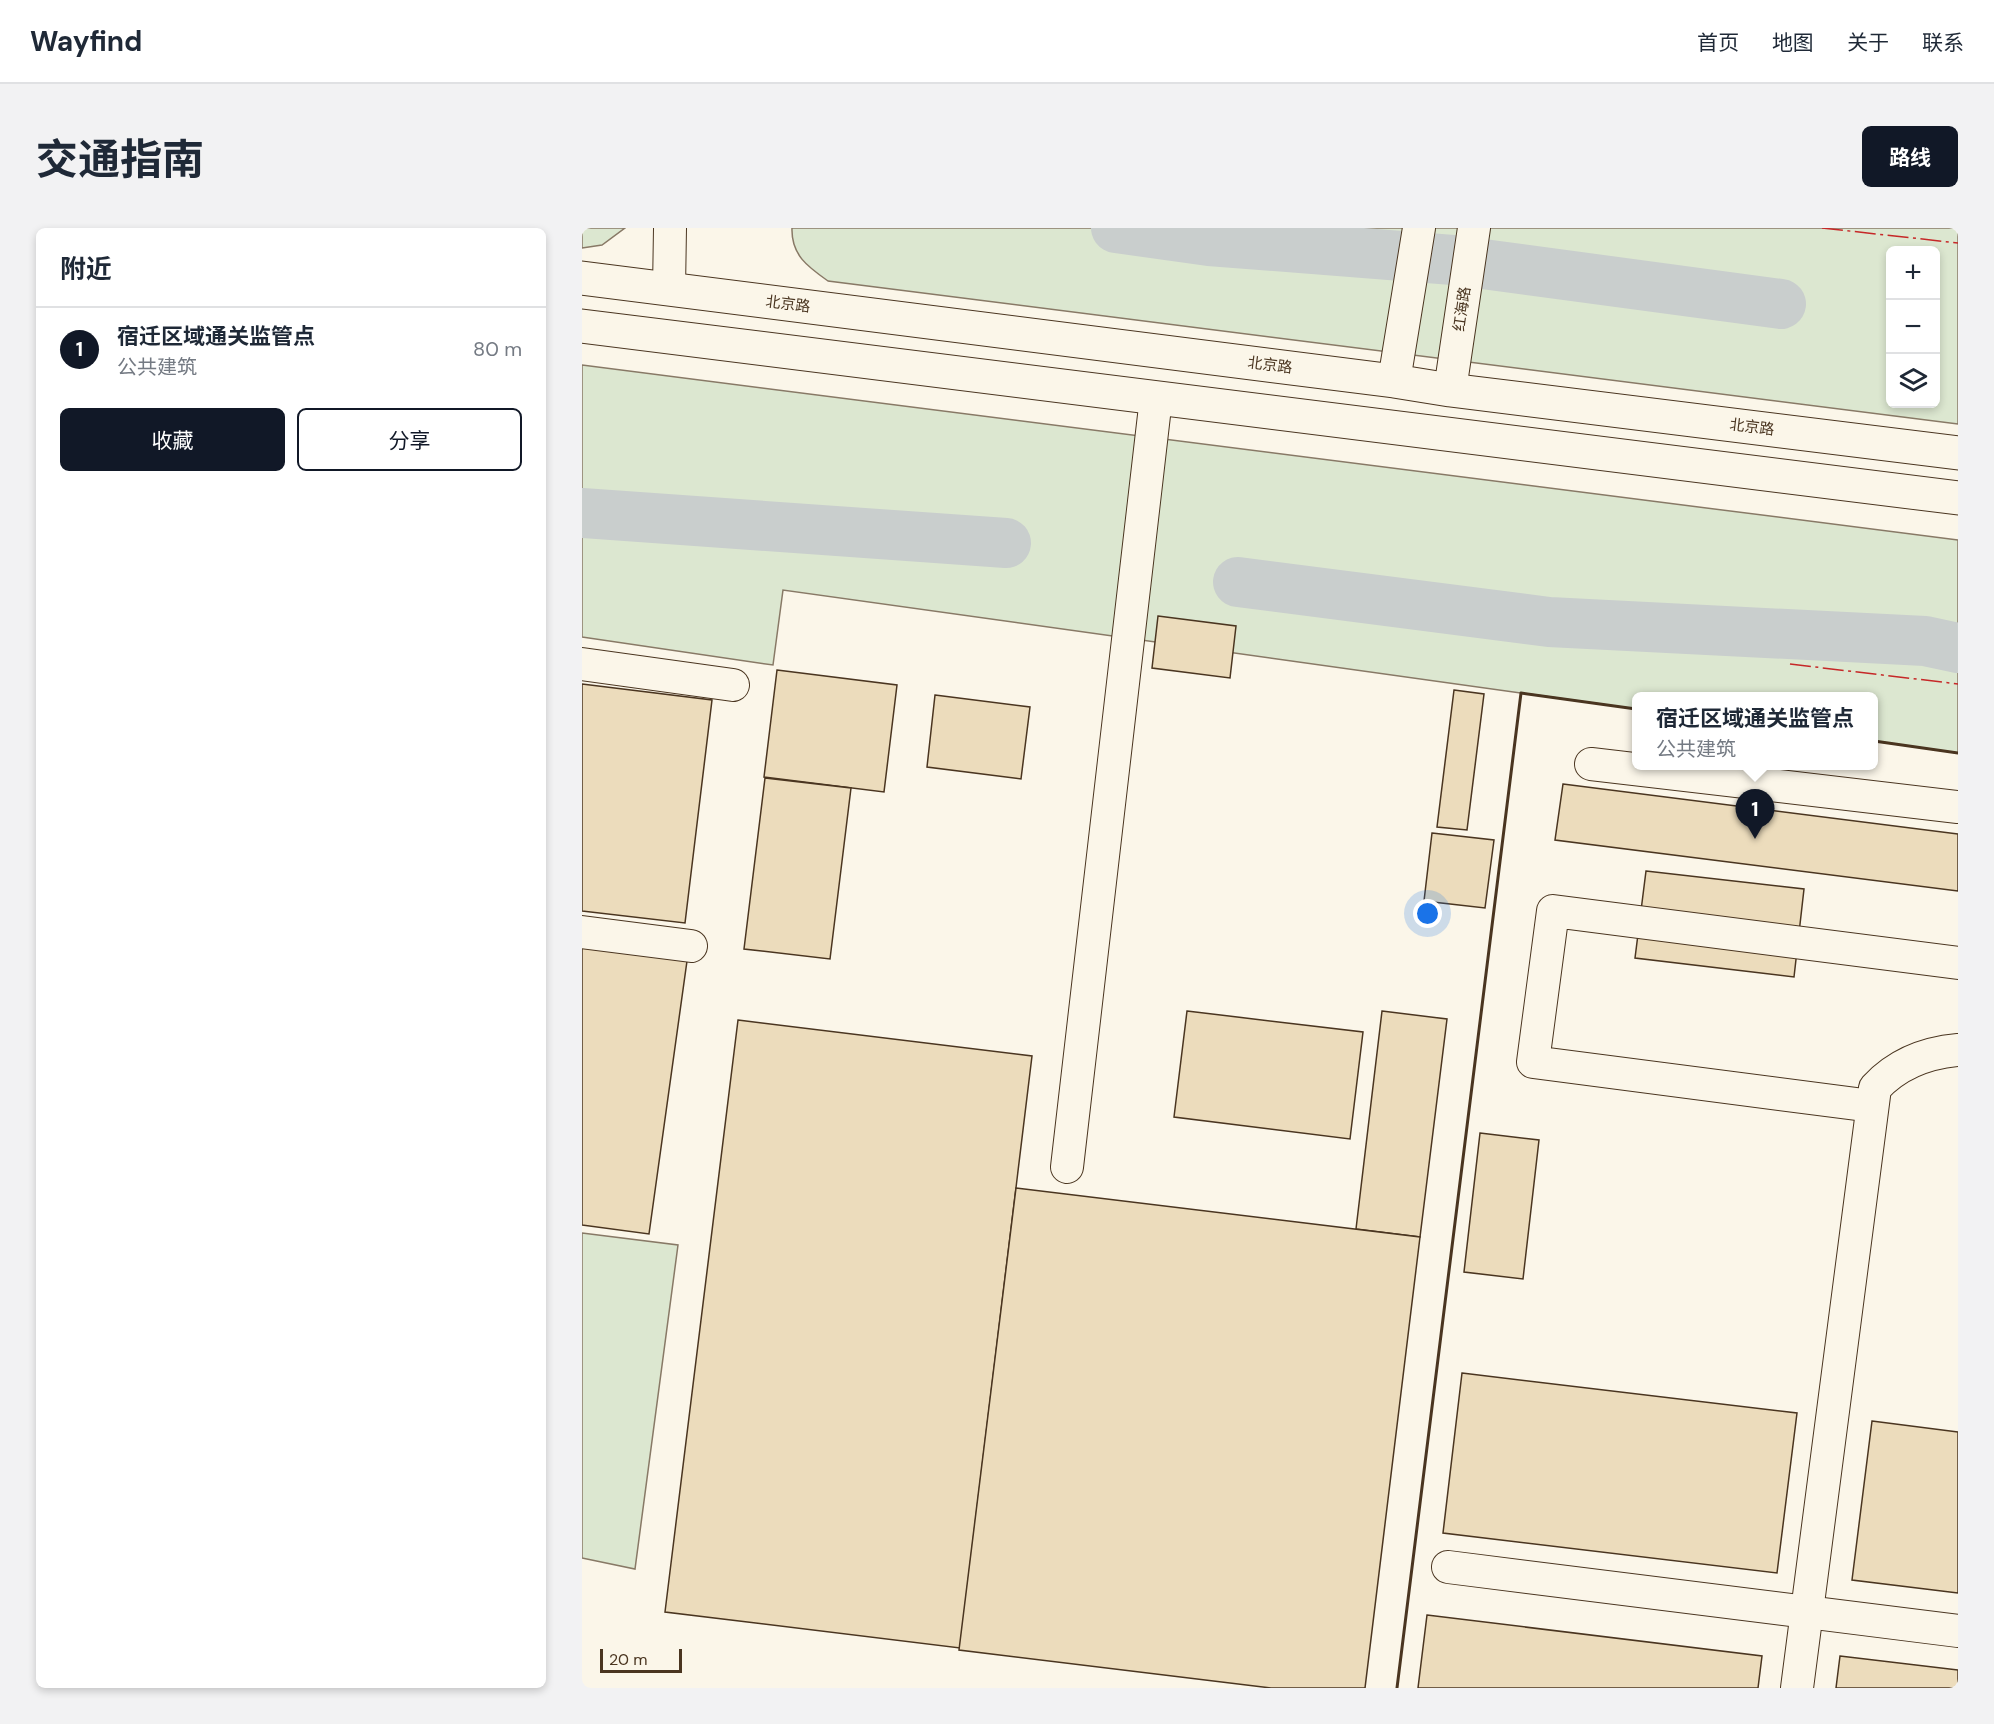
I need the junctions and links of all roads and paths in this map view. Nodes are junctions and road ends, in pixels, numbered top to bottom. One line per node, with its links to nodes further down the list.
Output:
1 (669, 228): 5 (street)
2 (1419, 228): 7 (street)
3 (1474, 228): 8 (street, 红海路)
4 (582, 278): 5 (main road, 北京路)
5 (669, 289): 7 (main road, 北京路)
6 (582, 326): 9 (main road)
7 (1394, 381): 8 (main road, 北京路)
8 (1450, 390): 10 (main road, 北京路)
9 (1156, 398): 11 (main road); 23 (street)
10 (1958, 453)
11 (1958, 498)
12 (582, 664): 13 (street)
13 (733, 684)
14 (1591, 764): 15 (street)
15 (1632, 769)
16 (1642, 770): 17 (street)
17 (1958, 807)
18 (582, 932): 19 (street)
19 (691, 946)
20 (1958, 963): 22 (street)
21 (1958, 1050): 22 (street)
22 (1872, 1106): 25 (street)
23 (1067, 1167)
24 (1448, 1568): 25 (street)
25 (1806, 1612): 26 (street); 27 (street)
26 (1958, 1631)
27 (1797, 1688)

